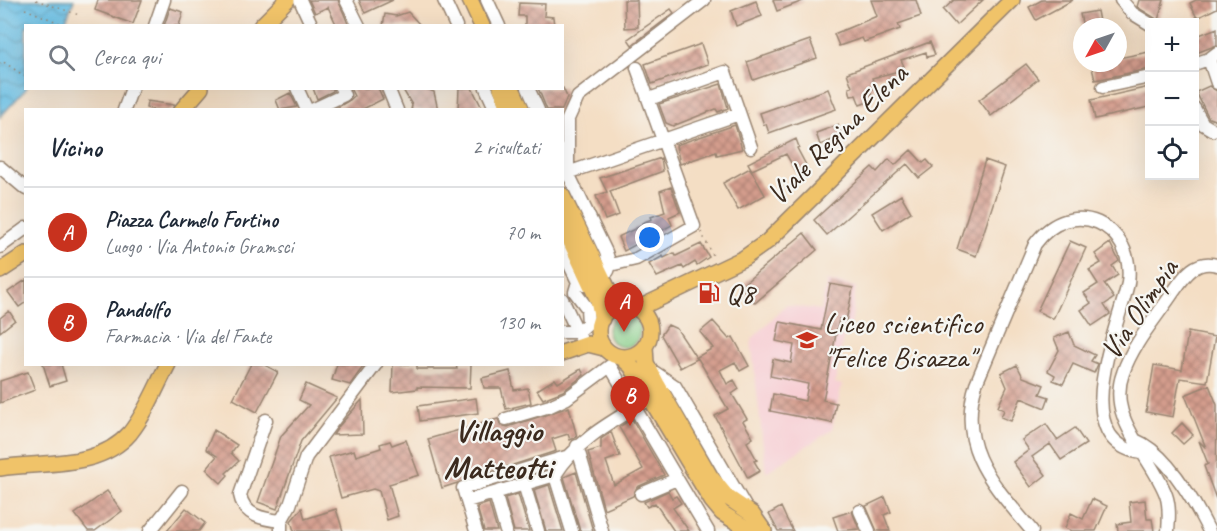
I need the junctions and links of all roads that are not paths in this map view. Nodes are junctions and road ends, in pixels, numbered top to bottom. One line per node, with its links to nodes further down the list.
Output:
1 (164, 0): 14 (street)
2 (287, 0): 15 (main road)
3 (300, 0): 16 (street)
4 (342, 0): 17 (street)
5 (346, 0): 18 (street)
6 (444, 0): 19 (street)
7 (459, 0): 20 (main road)
8 (470, 0): 21 (main road)
9 (487, 0): 22 (street)
10 (704, 0): 52 (street)
11 (1012, 0): 65 (main road, Viale Regina Elena)
12 (1121, 0): 13 (street)
13 (1145, 21)
14 (156, 24)
15 (265, 24)
16 (311, 24)
17 (351, 24)
18 (358, 24)
19 (455, 24)
20 (470, 24)
21 (481, 24)
22 (498, 24)
23 (1213, 56): 24 (street); 27 (street)
24 (1199, 62)
25 (638, 68): 37 (street)
26 (1145, 78): 28 (street)
27 (1217, 83)
28 (1103, 87)
29 (131, 90): 38 (street)
30 (199, 90): 39 (main road)
31 (298, 90): 40 (street)
32 (342, 90): 41 (street)
33 (487, 90): 42 (street)
34 (502, 90): 43 (main road)
35 (513, 90): 44 (main road)
36 (529, 90): 45 (street)
37 (649, 99): 46 (street); 49 (street)
38 (125, 108)
39 (184, 108)
40 (306, 108)
41 (316, 108)
42 (495, 108)
43 (509, 108)
44 (521, 108)
45 (537, 108)
46 (740, 114): 49 (street); 50 (street)
47 (1199, 117): 48 (street)
48 (1217, 129)
49 (663, 140): 52 (street); 61 (street)
50 (751, 147)
51 (0, 167): 53 (street)
52 (564, 170): 61 (street)
53 (24, 187)
54 (564, 200): 66 (main road)
55 (564, 226): 66 (main road)
56 (24, 229): 57 (street)
57 (0, 247)
58 (1217, 252): 62 (street, Via Olimpia)
59 (564, 253): 64 (street)
60 (24, 255): 63 (main road)
61 (610, 264): 66 (street)
62 (1212, 264): 85 (street, Via Olimpia)
63 (0, 271)
64 (578, 282): 66 (street); 73 (street)
65 (686, 288): 69 (main road); 71 (main road)
66 (600, 289): 68 (main road); 70 (main road)
67 (564, 303): 73 (street)
68 (621, 306): 69 (main road); 70 (main road)
69 (637, 309): 71 (main road)
70 (601, 322): 73 (main road); 76 (main road)
71 (649, 326): 75 (main road)
72 (564, 332): 73 (street)
73 (579, 335): 74 (main road)
74 (564, 345)
75 (645, 346): 78 (main road); 98 (main road)
76 (604, 348): 77 (main road); 78 (main road)
77 (564, 352)
78 (616, 362): 81 (main road); 82 (street); 83 (street)
79 (167, 366): 90 (main road)
80 (375, 366): 100 (street)
81 (651, 398): 82 (street); 98 (main road)
82 (634, 408): 86 (street); 92 (street)
83 (506, 419)
84 (266, 420): 100 (street)
85 (1135, 440): 87 (street, Via Olimpia); 101 (street)
86 (577, 446): 88 (street); 107 (street)
87 (1142, 453): 112 (street); 113 (street, Via Olimpia)
88 (566, 457): 89 (street); 91 (street)
89 (551, 462): 91 (street); 97 (street)
90 (0, 468)
91 (555, 475): 93 (street); 106 (street)
92 (677, 478): 96 (street); 108 (street)
93 (524, 484): 95 (street); 105 (street)
94 (182, 491): 102 (street)
95 (495, 493): 97 (street); 104 (street)
96 (641, 494)
97 (467, 501): 103 (street)
98 (736, 509): 109 (main road); 110 (main road)
99 (860, 511): 111 (street)
100 (281, 526)
101 (1208, 530)
102 (150, 531)
103 (476, 531)
104 (506, 531)
105 (538, 531)
106 (572, 531)
107 (602, 531)
108 (708, 531)
109 (751, 531)
110 (764, 531)
111 (869, 531)
112 (1032, 531)
113 (1168, 531)

